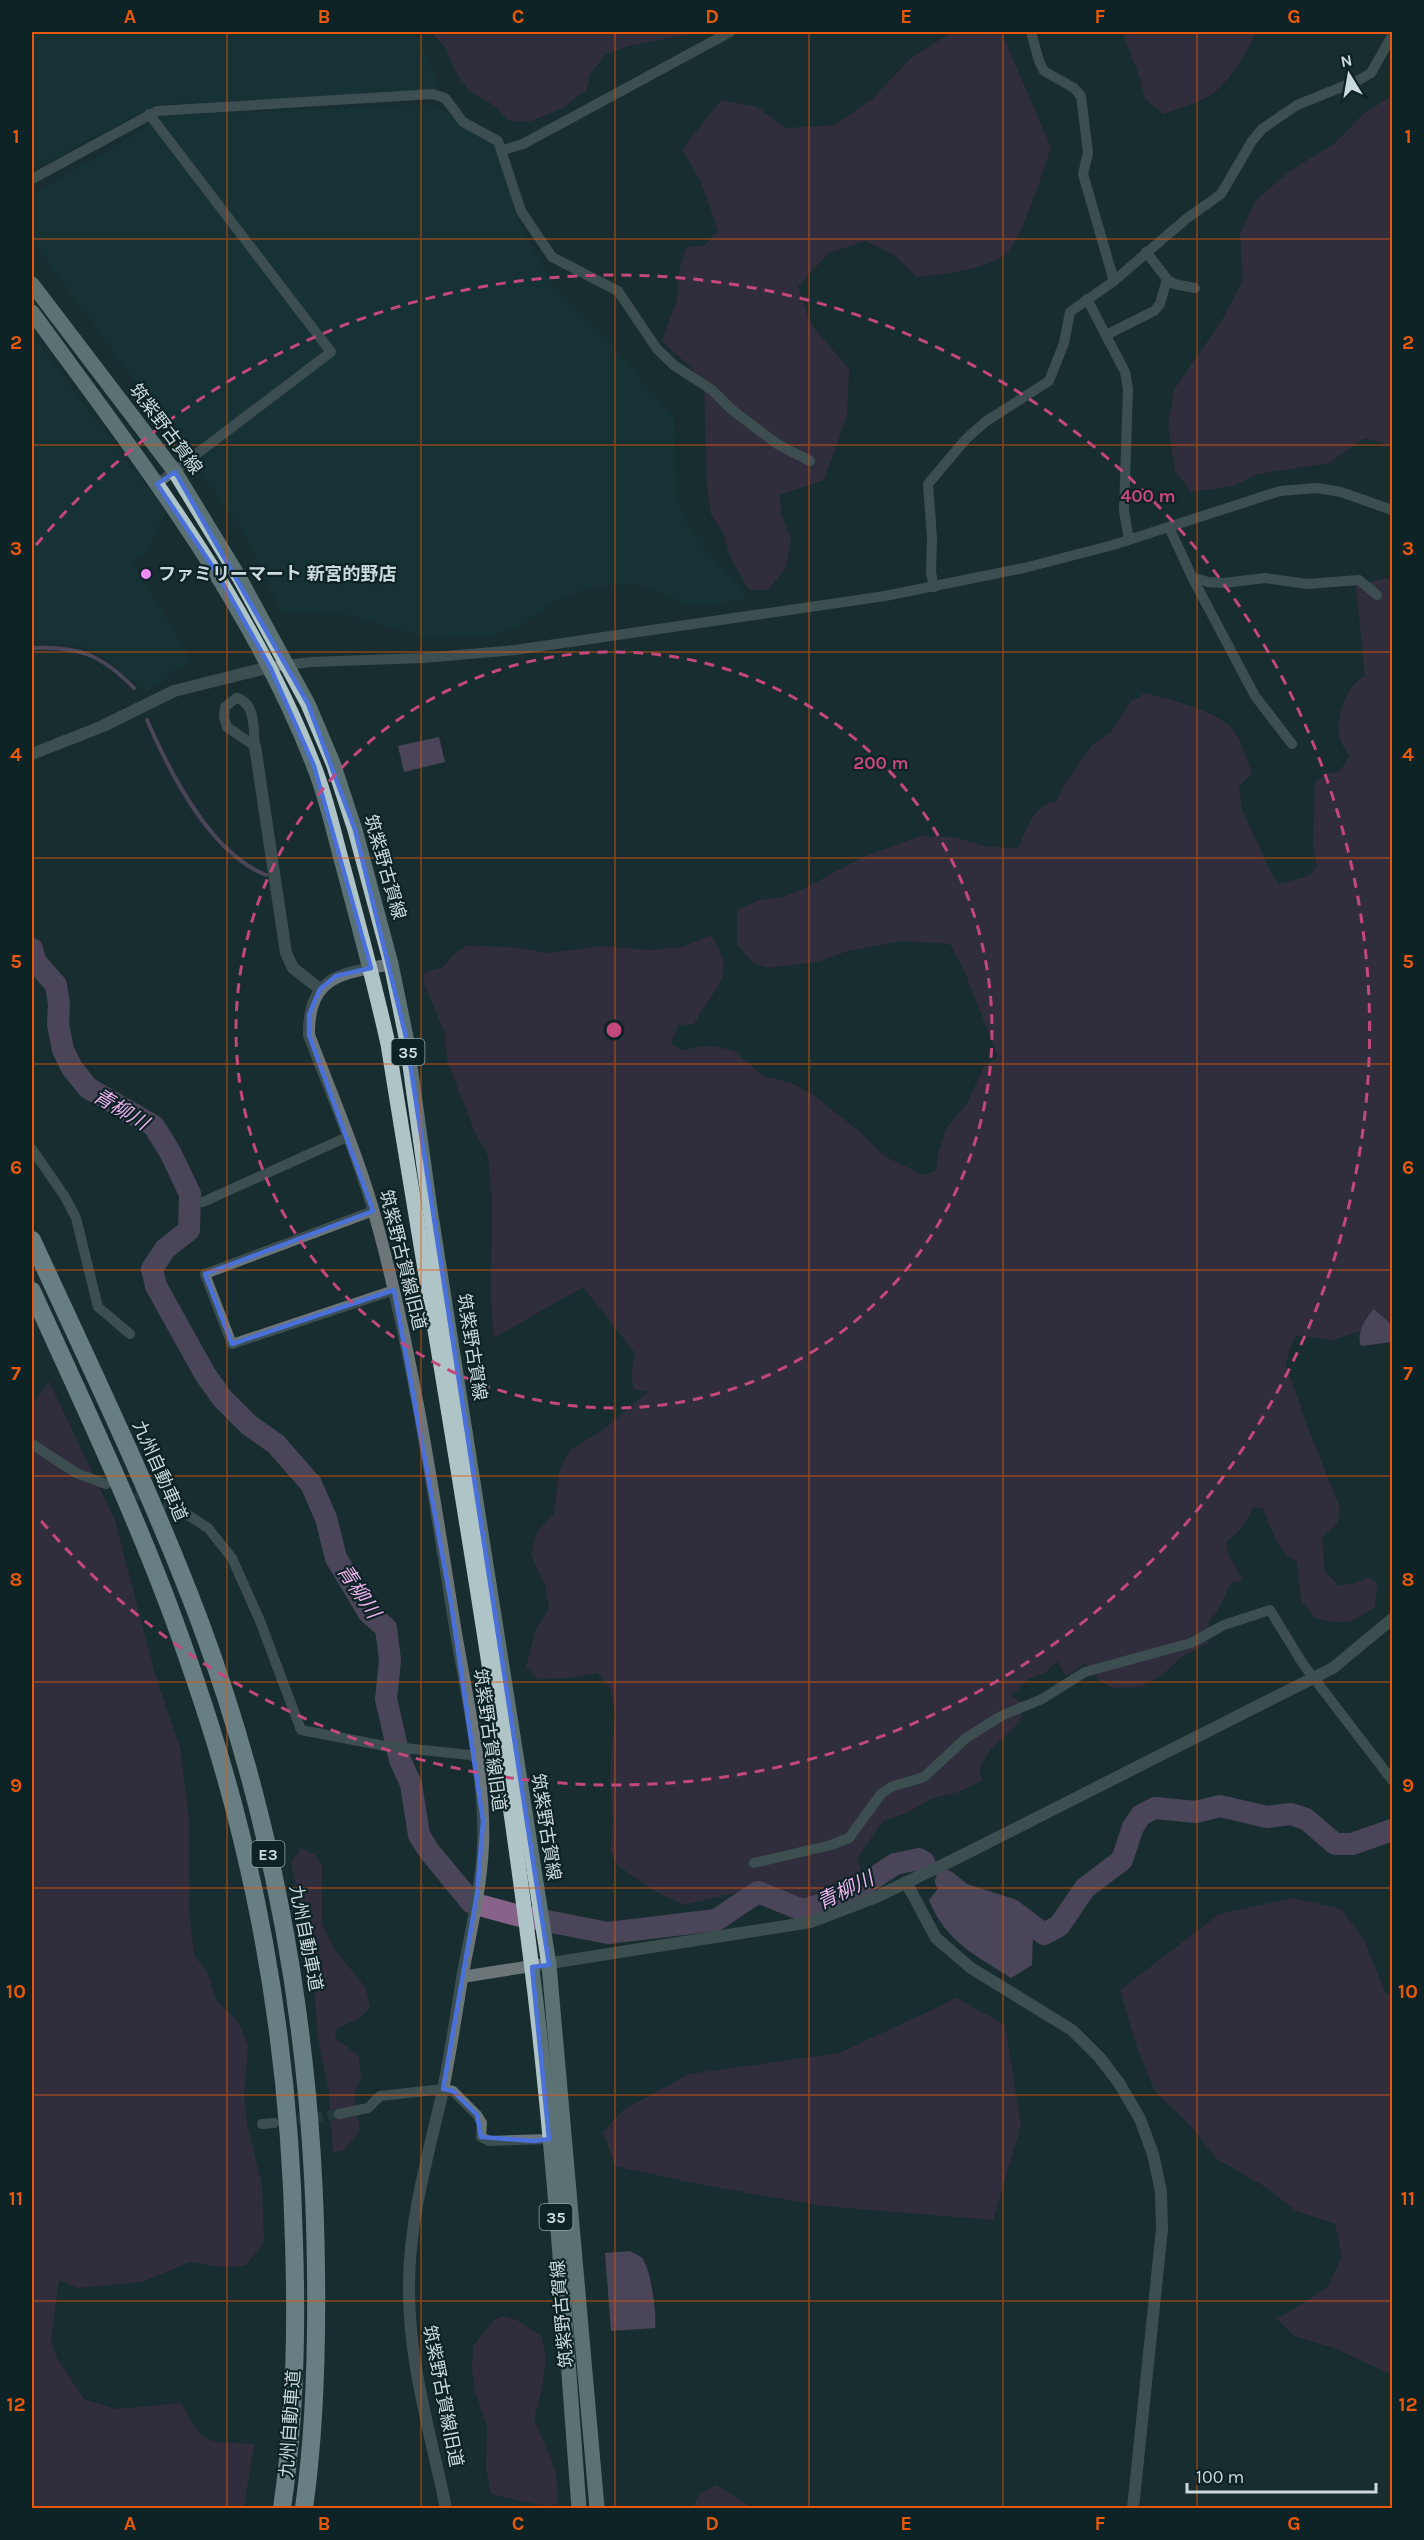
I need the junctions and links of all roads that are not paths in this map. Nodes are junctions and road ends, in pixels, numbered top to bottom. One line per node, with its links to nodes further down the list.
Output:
1 (730, 32): 5 (street)
2 (1032, 32): 9 (street)
3 (1392, 36): 7 (street)
4 (149, 114): 5 (street); 6 (street); 16 (street)
5 (502, 150): 15 (street)
6 (32, 179)
7 (1146, 252): 8 (street); 9 (street)
8 (1167, 279): 11 (street); 14 (street)
9 (1113, 280): 12 (street)
10 (32, 284): 16 (main road, 筑紫野古賀線 / 35)
11 (1195, 288)
12 (1087, 299): 14 (street); 22 (street)
13 (32, 312): 17 (main road, 筑紫野古賀線 / 35)
14 (1106, 334): 20 (street)
15 (810, 461)
16 (175, 472): 17 (street); 24 (main road, 筑紫野古賀線 / 35)
17 (157, 484): 25 (main road, 筑紫野古賀線 / 35)
18 (1392, 510): 19 (street)
19 (1169, 527): 20 (street); 21 (street)
20 (1129, 540): 22 (street)
21 (1192, 578): 23 (street); 26 (street)
22 (934, 587): 24 (street)
23 (1377, 595)
24 (288, 665): 25 (street); 29 (main road, 筑紫野古賀線 / 35)
25 (270, 667): 28 (street); 30 (main road, 筑紫野古賀線 / 35)
26 (1292, 744)
27 (255, 746): 31 (street)
28 (32, 754)
29 (391, 963): 30 (street); 49 (main road, 筑紫野古賀線 / 35)
30 (371, 968): 31 (street); 50 (main road, 筑紫野古賀線 / 35)
31 (320, 989): 32 (street, 筑紫野古賀線旧道)
32 (347, 1137): 34 (street); 35 (street, 筑紫野古賀線旧道)
33 (32, 1149): 39 (street)
34 (203, 1202)
35 (373, 1211): 37 (street, 筑紫野古賀線旧道); 37 (street)
36 (32, 1240): 58 (highway, 九州自動車道 / E3)
37 (394, 1290): 45 (street, 筑紫野古賀線旧道)
38 (32, 1291): 57 (highway, 九州自動車道 / E3)
39 (130, 1334)
40 (32, 1444): 41 (street)
41 (106, 1484)
42 (177, 1508): 45 (street)
43 (1392, 1619): 44 (street)
44 (1314, 1678): 46 (street); 47 (street); 48 (street)
45 (476, 1758): 51 (street, 筑紫野古賀線旧道)
46 (1392, 1780)
47 (754, 1863)
48 (906, 1882): 49 (street); 62 (street)
49 (549, 1965): 50 (street); 61 (main road, 筑紫野古賀線 / 35)
50 (531, 1967): 51 (street); 56 (main road, 筑紫野古賀線 / 35)
51 (462, 1977): 52 (street, 筑紫野古賀線旧道)
52 (443, 2089): 53 (street); 56 (street); 59 (street, 筑紫野古賀線旧道)
53 (339, 2114)
54 (274, 2123): 55 (street)
55 (262, 2124)
56 (549, 2139): 60 (main road, 筑紫野古賀線 / 35)
57 (282, 2508)
58 (304, 2508)
59 (446, 2508)
60 (579, 2508)
61 (597, 2508)
62 (1133, 2508)

